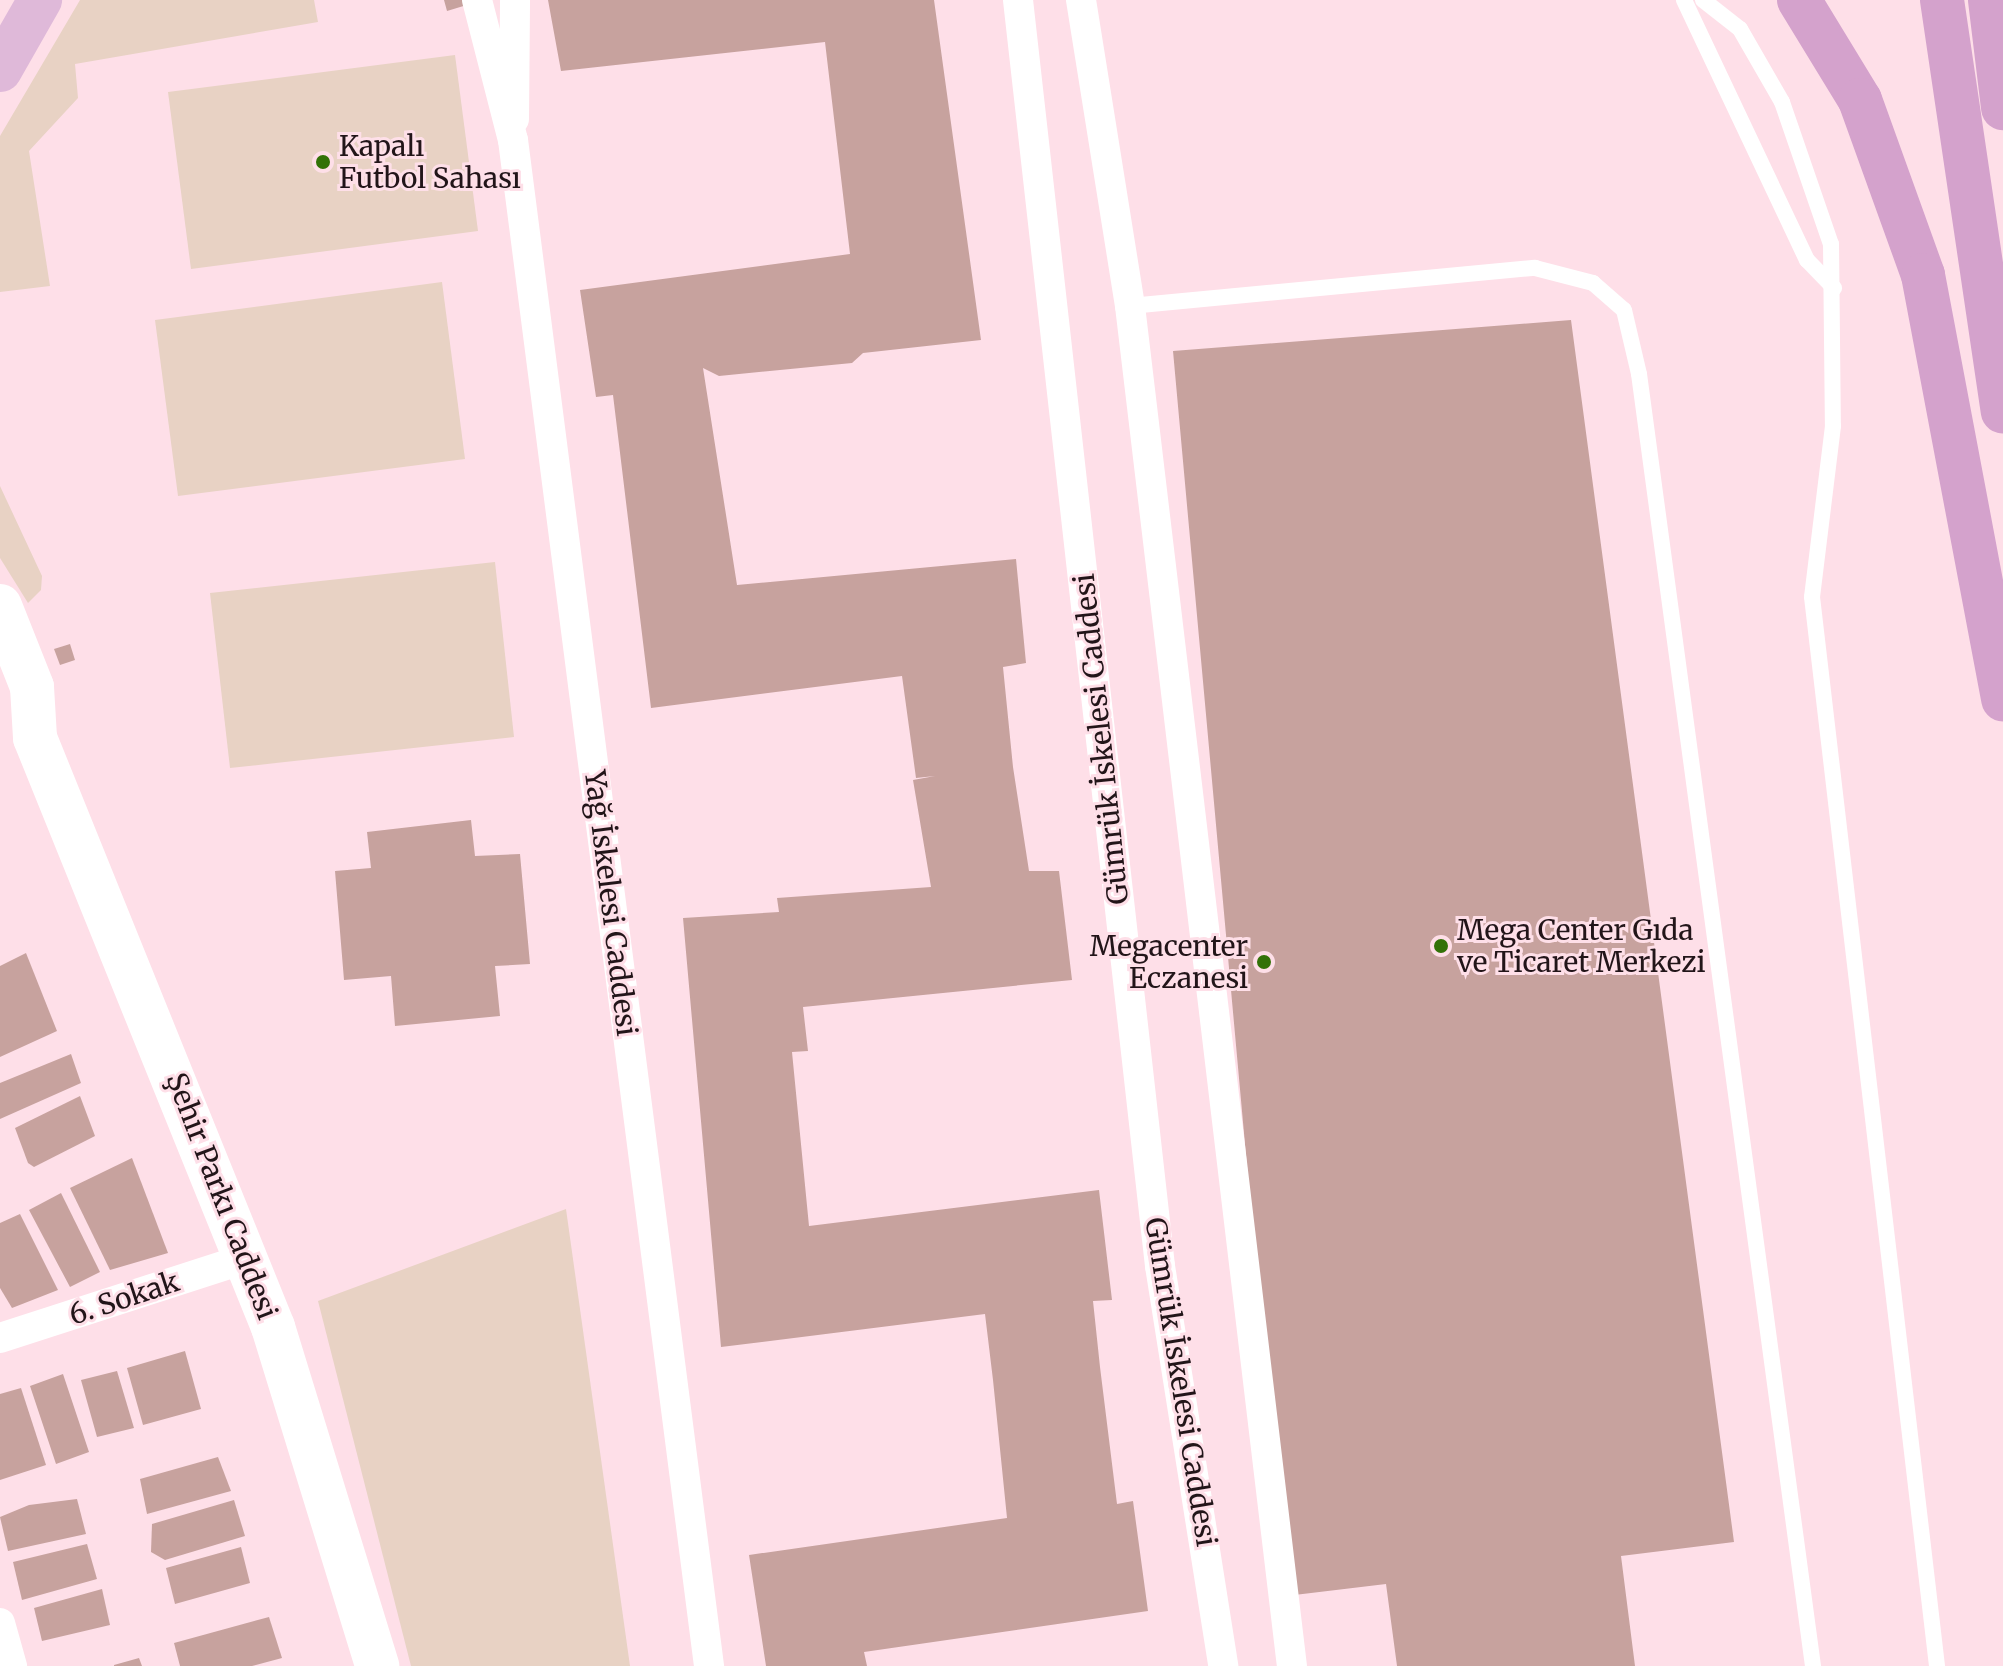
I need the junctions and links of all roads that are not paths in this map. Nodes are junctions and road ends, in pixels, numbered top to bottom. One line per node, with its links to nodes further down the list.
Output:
1 (14, 0): 12 (main road)
2 (40, 0): 13 (main road)
3 (477, 0): 15 (street)
4 (515, 0): 15 (street)
5 (1018, 0): 29 (street, Gümrük İskelesi Caddesi)
6 (1081, 0): 17 (street)
7 (1684, 0): 16 (lane)
8 (1703, 0): 16 (lane)
9 (1799, 0): 20 (highway)
10 (1942, 0): 18 (highway)
11 (1990, 0): 14 (highway)
12 (0, 21)
13 (0, 70)
14 (2003, 108)
15 (513, 140): 28 (street, Yağ İskelesi Caddesi)
16 (1834, 288): 32 (lane)
17 (1130, 306): 30 (street); 31 (lane)
18 (2003, 412)
19 (0, 606): 22 (main road, Şehir Parkı Caddesi)
20 (2003, 700)
21 (0, 701): 22 (main road, Şehir Parkı Caddesi)
22 (35, 738): 23 (main road, Şehir Parkı Caddesi)
23 (248, 1258): 24 (street, 6. Sokak); 27 (main road, Şehir Parkı Caddesi)
24 (0, 1338)
25 (0, 1623): 26 (street)
26 (12, 1666)
27 (377, 1666)
28 (709, 1666)
29 (1223, 1666)
30 (1292, 1666)
31 (1813, 1666)
32 (1937, 1666)

